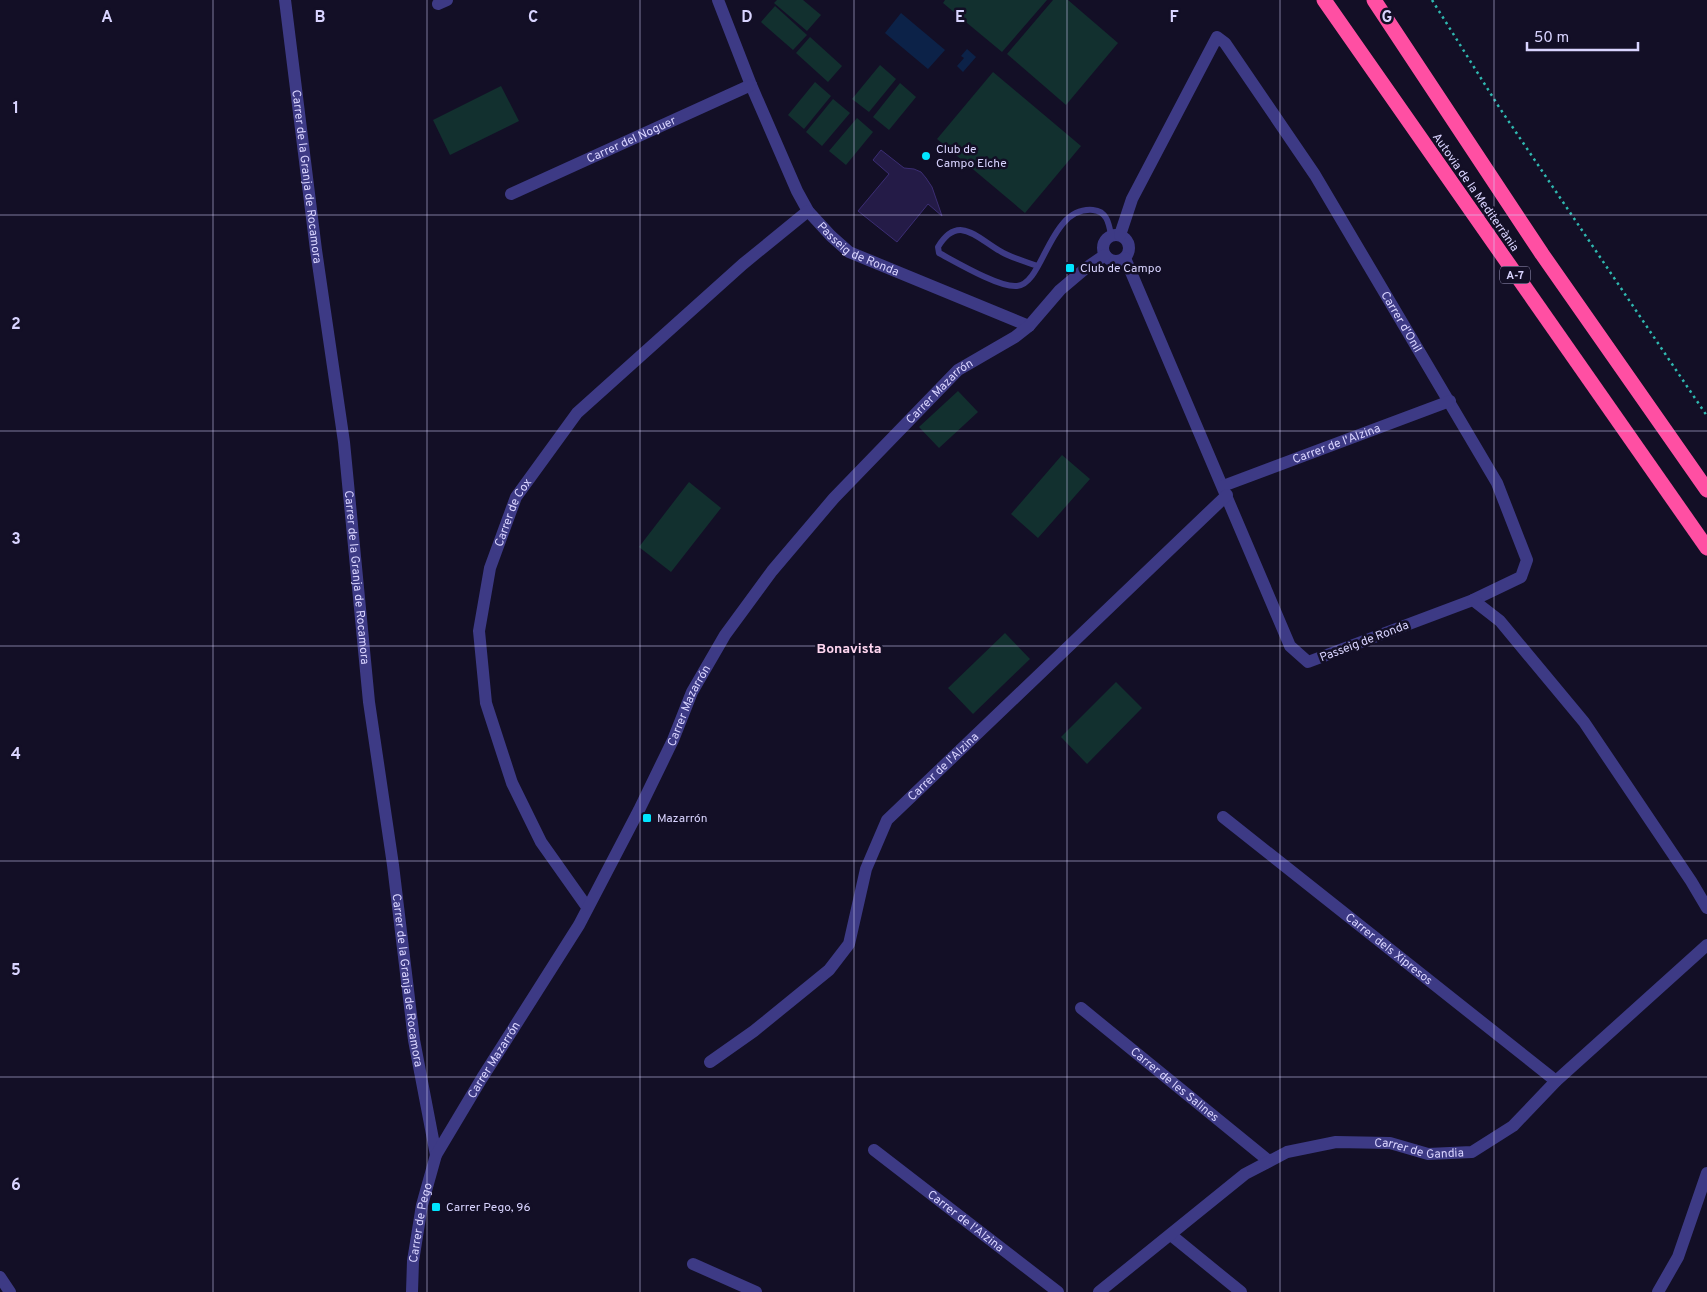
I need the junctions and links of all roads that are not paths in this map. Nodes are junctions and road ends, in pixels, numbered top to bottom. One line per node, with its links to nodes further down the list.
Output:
1 (285, 0): 26 (street, Carrer de la Granja de Rocamora)
2 (718, 0): 5 (street, Passeig de Ronda)
3 (1324, 0): 16 (highway, Autovia de la Mediterrània / A-7)
4 (1374, 0): 14 (highway, Autovia de la Mediterrània / A-7)
5 (751, 85): 6 (street, Carrer del Noguer); 7 (street, Passeig de Ronda)
6 (511, 194)
7 (808, 211): 12 (street, Passeig de Ronda); 19 (street, Carrer de Cox)
8 (1116, 235): 9 (street); 10 (street); 11 (lane); 13 (street, Carrer d'Onil)
9 (1104, 255): 10 (street); 12 (street)
10 (1125, 258): 15 (street, Passeig de Ronda)
11 (1037, 266): 11 (lane)
12 (1029, 326): 19 (street, Carrer Mazarrón)
13 (1450, 401): 15 (street, Carrer de l'Alzina); 17 (street, Carrer d'Onil)
14 (1707, 490)
15 (1225, 491): 17 (street, Passeig de Ronda); 23 (street, Carrer de l'Alzina)
16 (1707, 548)
17 (1473, 600): 20 (street)
18 (1223, 817): 24 (street, Carrer dels Xipresos)
19 (587, 907): 26 (street, Carrer Mazarrón)
20 (1707, 908)
21 (1707, 944): 24 (street, Carrer de Gandia)
22 (1081, 1008): 27 (street, Carrer de les Salines)
23 (710, 1062)
24 (1556, 1082): 27 (street, Carrer de Gandia)
25 (874, 1150): 35 (street, Carrer de l'Alzina)
26 (436, 1155): 33 (street, Carrer de Pego)
27 (1269, 1161): 29 (street, Carrer de Gandia)
28 (1707, 1173): 38 (street)
29 (1171, 1235): 36 (street, Carrer de Gandia); 37 (street)
30 (693, 1264): 34 (street)
31 (0, 1277): 32 (street)
32 (10, 1292)
33 (412, 1292)
34 (756, 1292)
35 (1058, 1292)
36 (1099, 1292)
37 (1241, 1292)
38 (1658, 1292)

